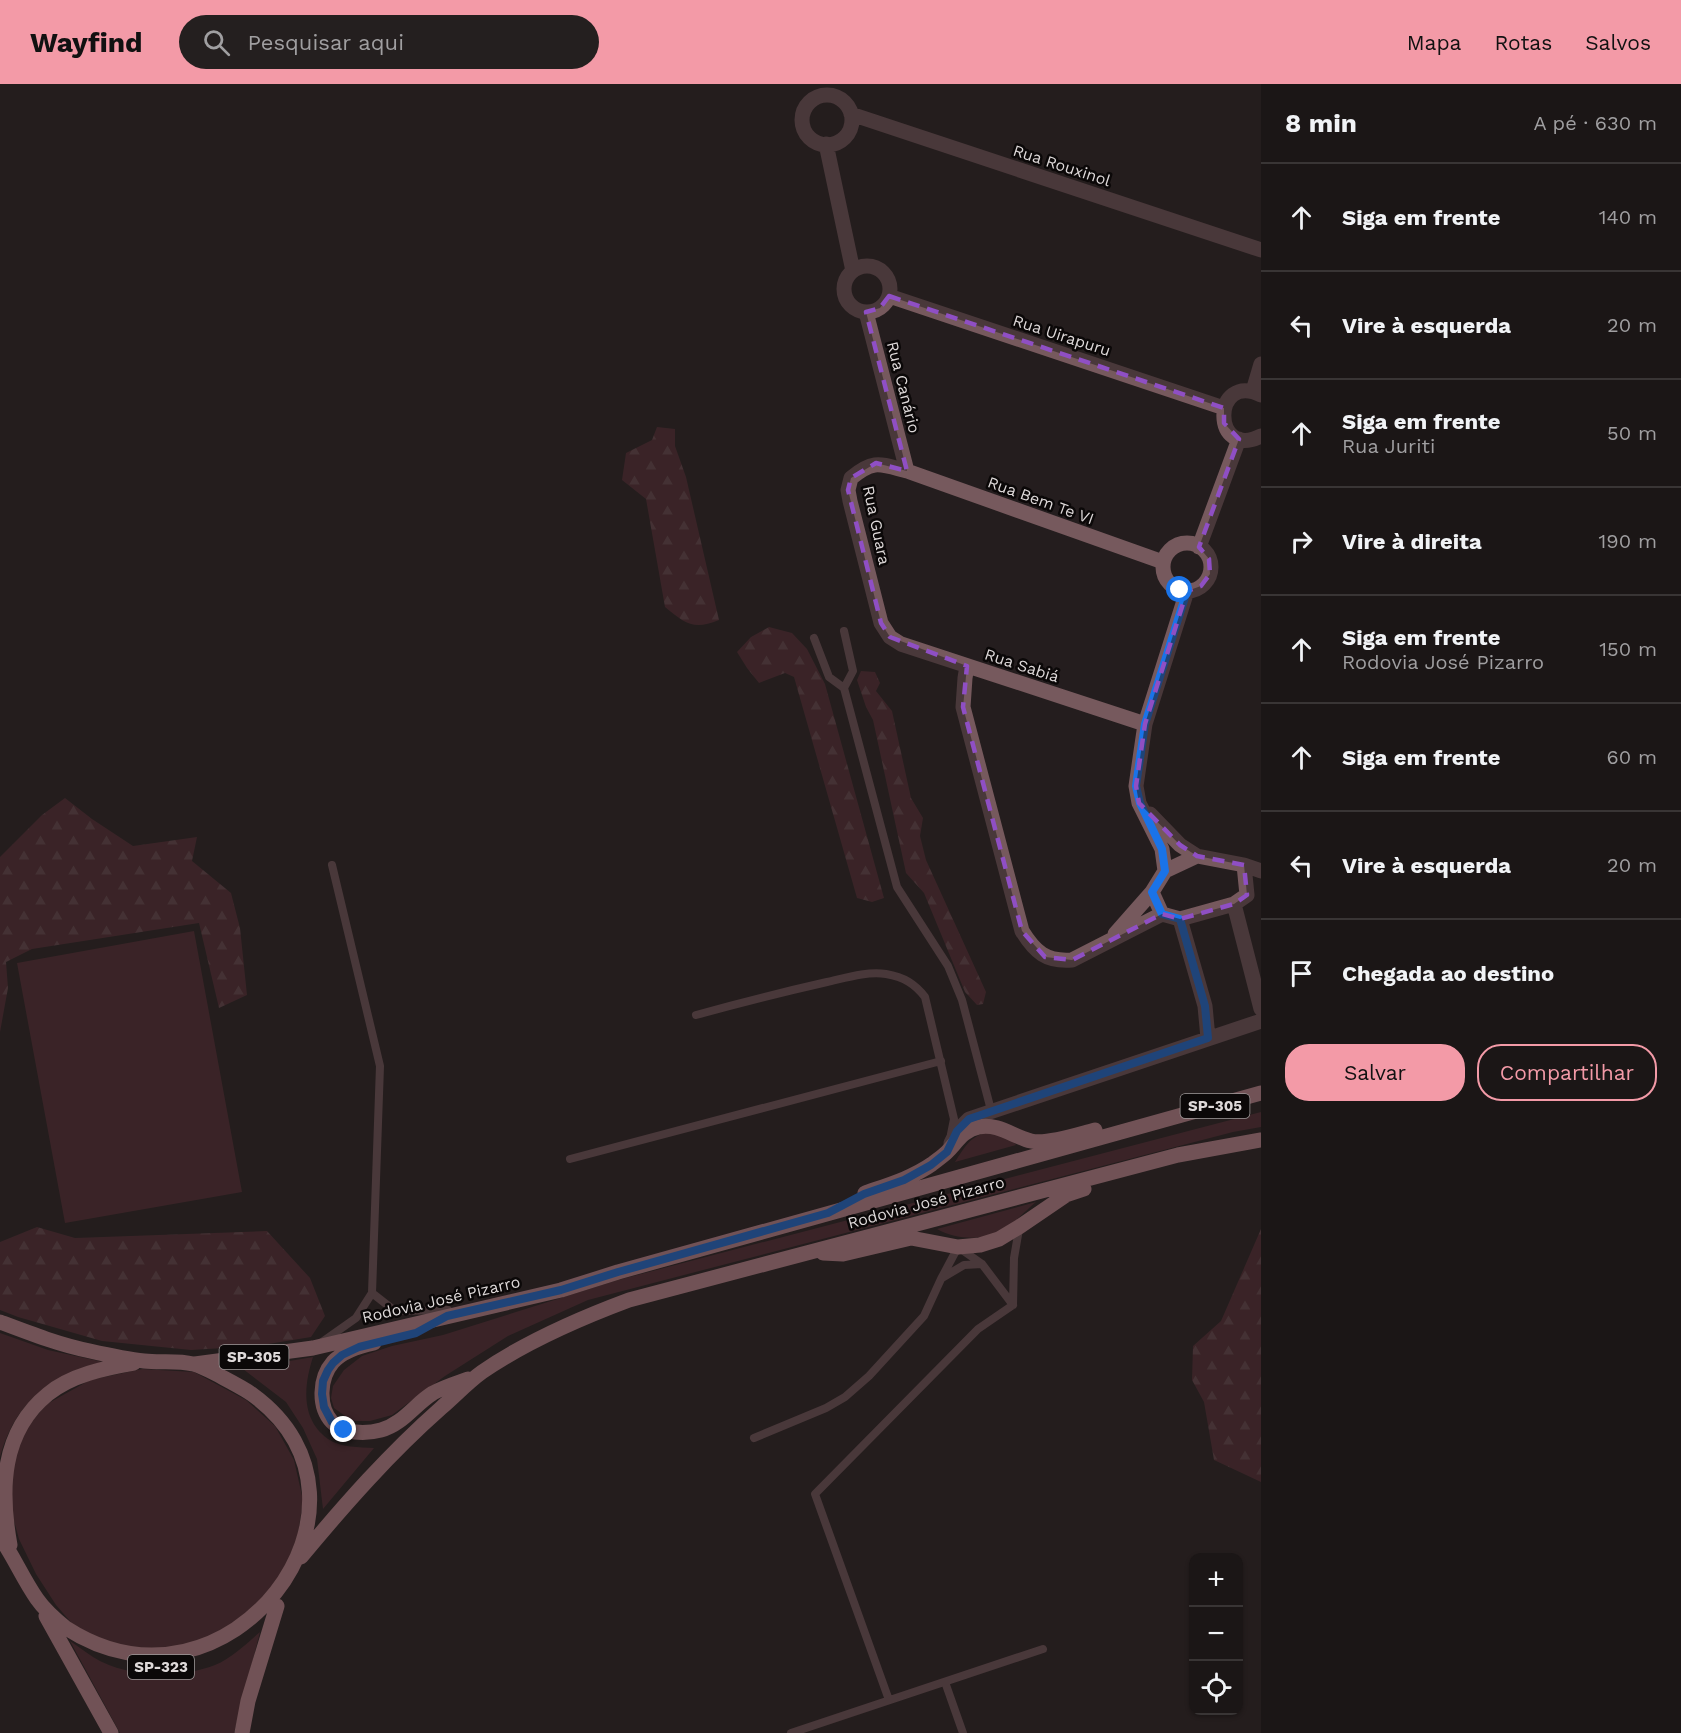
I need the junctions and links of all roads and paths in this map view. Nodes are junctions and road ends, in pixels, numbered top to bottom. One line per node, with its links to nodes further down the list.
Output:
1 (813, 91): 2 (street); 3 (street)
2 (851, 114): 3 (street); 4 (street, Rua Rouxinol)
3 (826, 144): 5 (street)
4 (1261, 250)
5 (853, 271): 6 (street); 7 (street)
6 (889, 296): 7 (street); 10 (street, Rua Uirapuru)
7 (866, 312): 13 (street, Rua Canário)
8 (1261, 364): 9 (street)
9 (1257, 393): 10 (street)
10 (1224, 408): 12 (street)
11 (1261, 436): 12 (street)
12 (1239, 439): 14 (street)
13 (907, 471): 15 (street, Rua Bem Te VI); 18 (street, Rua Guara)
14 (1199, 547): 15 (street); 16 (street)
15 (1163, 562): 16 (street)
16 (1187, 591): 22 (street)
17 (844, 631): 21 (lane)
18 (890, 637): 20 (street, Rua Sabiá)
19 (814, 638): 21 (lane)
20 (967, 666): 22 (street, Rua Sabiá); 34 (street)
21 (844, 688): 41 (lane)
22 (1145, 724): 23 (street)
23 (1140, 803): 24 (street); 27 (street)
24 (1197, 856): 26 (street); 27 (street)
25 (332, 865): 55 (lane)
26 (1244, 865): 28 (street); 30 (street)
27 (1165, 871): 29 (street)
28 (1261, 871)
29 (1152, 892): 32 (street); 34 (street)
30 (1254, 892): 31 (street)
31 (1234, 904): 33 (street); 35 (street)
32 (1162, 914): 33 (street); 34 (street)
33 (1180, 919): 38 (street)
34 (1109, 941)
35 (1261, 1009)
36 (696, 1015): 39 (lane)
37 (1261, 1021): 38 (street)
38 (1208, 1038): 41 (street)
39 (941, 1061): 42 (lane); 48 (lane)
40 (1261, 1093): 43 (main road, SP-305)
41 (991, 1110): 42 (street); 44 (street)
42 (961, 1119): 44 (street); 46 (street)
43 (1169, 1119): 44 (main road); 49 (main road)
44 (999, 1128): 46 (main road)
45 (1261, 1140): 47 (main road, Rodovia José Pizarro)
46 (947, 1152): 49 (main road)
47 (1178, 1155): 50 (main road); 52 (main road, Rodovia José Pizarro)
48 (570, 1159)
49 (828, 1213): 57 (main road, Rodovia José Pizarro / SP-305)
50 (1019, 1227): 51 (main road); 56 (lane)
51 (958, 1247): 52 (main road); 53 (lane); 54 (lane)
52 (811, 1252): 63 (main road, Rodovia José Pizarro)
53 (981, 1264): 54 (lane); 56 (lane)
54 (941, 1279): 64 (lane)
55 (372, 1293): 57 (lane); 60 (lane)
56 (1012, 1305): 72 (lane)
57 (474, 1310): 58 (main road, Rodovia José Pizarro / SP-305)
58 (447, 1316): 60 (main road, Rodovia José Pizarro / SP-305); 63 (main road)
59 (0, 1322): 61 (main road, SP-323)
60 (313, 1348): 62 (main road, Rodovia José Pizarro / SP-305)
61 (144, 1362): 62 (main road, SP-323); 66 (main road, SP-323)
62 (195, 1364): 67 (main road, SP-323)
63 (480, 1374): 67 (main road, Rodovia José Pizarro)
64 (754, 1438)
65 (0, 1537): 66 (main road, SP-323)
66 (12, 1554): 69 (main road, SP-323)
67 (301, 1557): 68 (main road, SP-323)
68 (280, 1596): 69 (main road, SP-323); 74 (main road, SP-323)
69 (38, 1600): 73 (main road, SP-323)
70 (1043, 1649): 71 (lane)
71 (945, 1682): 72 (lane); 76 (lane)
72 (889, 1700): 75 (lane)
73 (111, 1733)
74 (242, 1733)
75 (791, 1733)
76 (963, 1733)

